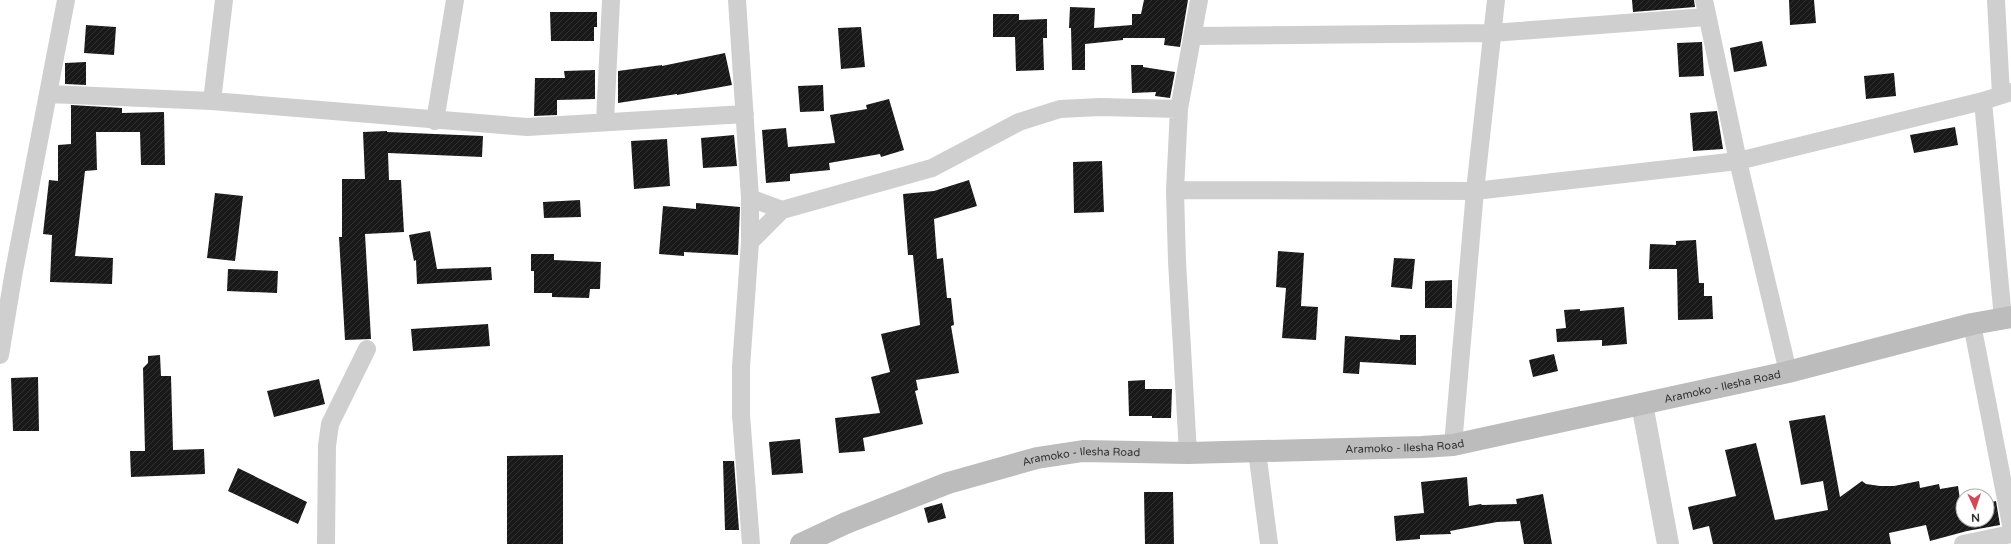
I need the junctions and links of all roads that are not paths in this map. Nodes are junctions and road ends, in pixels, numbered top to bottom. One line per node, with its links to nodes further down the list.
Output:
1 (66, 0): 13 (street)
2 (224, 0): 14 (street)
3 (455, 0): 18 (street)
4 (611, 0): 19 (street)
5 (737, 0): 17 (street)
6 (1199, 0): 11 (street)
7 (1496, 0): 10 (street)
8 (1996, 0): 12 (street)
9 (1705, 9): 10 (street); 20 (street)
10 (1492, 33): 11 (street); 22 (street)
11 (1193, 36): 16 (street)
12 (2006, 93): 15 (street)
13 (49, 94): 14 (street); 29 (street)
14 (212, 101): 18 (street)
15 (1983, 101): 20 (street); 26 (street)
16 (1179, 109): 21 (street); 24 (street)
17 (745, 114): 19 (street); 23 (street)
18 (435, 121): 19 (street)
19 (605, 121)
20 (1738, 161): 22 (street); 30 (street)
21 (1175, 190): 22 (street); 34 (street)
22 (1475, 191): 32 (street)
23 (750, 198): 24 (street); 25 (street)
24 (782, 210): 25 (street)
25 (750, 242): 38 (street)
26 (2007, 318): 27 (main road, Aramoko - Ilesha Road)
27 (1972, 324): 30 (main road, Aramoko - Ilesha Road); 35 (street)
28 (367, 349): 37 (street)
29 (0, 355)
30 (1788, 372): 31 (main road, Aramoko - Ilesha Road)
31 (1642, 404): 32 (main road, Aramoko - Ilesha Road); 41 (street)
32 (1453, 444): 33 (main road, Aramoko - Ilesha Road)
33 (1257, 451): 34 (main road, Aramoko - Ilesha Road); 40 (street)
34 (1188, 453): 39 (main road, Aramoko - Ilesha Road)
35 (2011, 525)
36 (2011, 534): 42 (street)
37 (326, 544)
38 (751, 544)
39 (800, 544)
40 (1268, 544)
41 (1668, 544)
42 (1963, 544)

